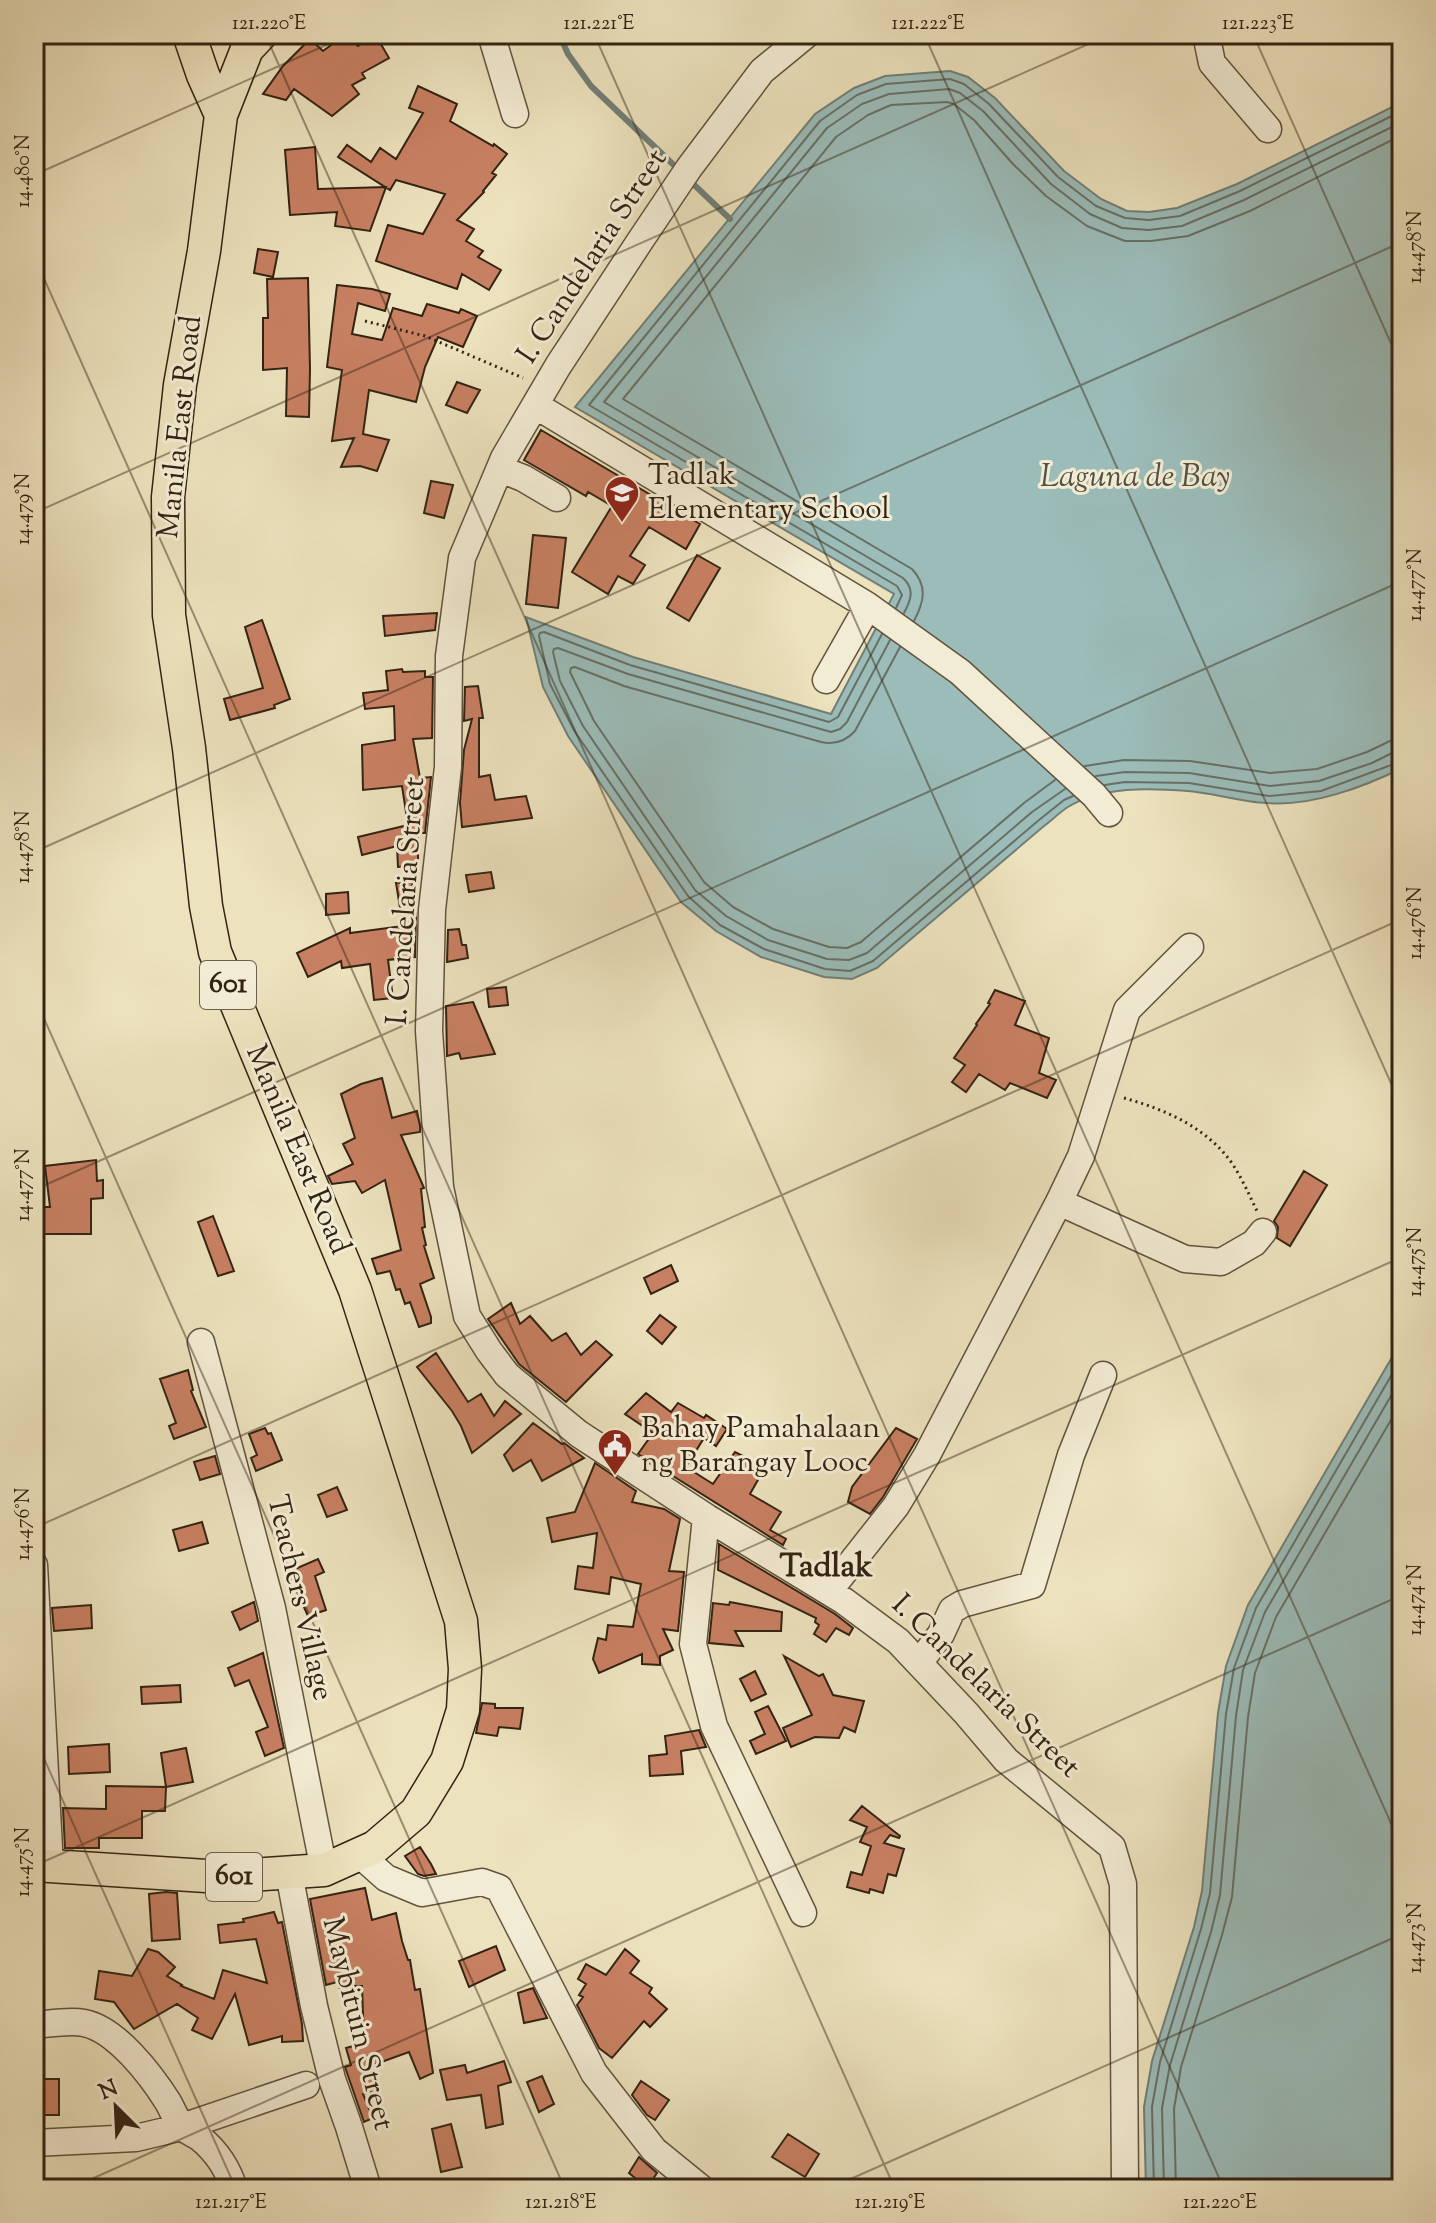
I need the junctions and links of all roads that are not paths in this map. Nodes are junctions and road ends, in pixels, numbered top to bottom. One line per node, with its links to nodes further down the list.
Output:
1 (189, 34): 7 (main road)
2 (261, 34): 7 (main road, Manila East Road / 601)
3 (491, 34): 6 (street)
4 (807, 34): 9 (street, I. Candelaria Street)
5 (1206, 34): 8 (street)
6 (515, 114)
7 (221, 115): 24 (main road, Manila East Road / 601)
8 (1268, 129)
9 (541, 396): 10 (street, I. Candelaria Street); 12 (street)
10 (500, 469): 11 (street); 20 (street, I. Candelaria Street)
11 (557, 498)
12 (868, 606): 13 (street); 14 (street)
13 (826, 680)
14 (1109, 813)
15 (1190, 947): 16 (street)
16 (1059, 1202): 17 (street); 22 (street)
17 (1263, 1232)
18 (201, 1342): 26 (street, Teachers Village)
19 (1103, 1375): 23 (street)
20 (706, 1517): 22 (street, I. Candelaria Street); 28 (street)
21 (34, 1565): 25 (street)
22 (829, 1591): 23 (street, I. Candelaria Street)
23 (919, 1663): 36 (street, I. Candelaria Street)
24 (359, 1854): 26 (main road, Manila East Road / 601); 35 (street)
25 (42, 1866): 27 (main road, Manila East Road / 601)
26 (324, 1870): 27 (main road, Manila East Road / 601)
27 (289, 1873): 34 (street, Maybituin Street)
28 (803, 1913)
29 (34, 2025): 31 (street)
30 (306, 2085): 31 (street)
31 (182, 2127): 32 (street); 33 (street)
32 (34, 2143)
33 (234, 2189)
34 (368, 2189)
35 (702, 2189)
36 (1125, 2189)

